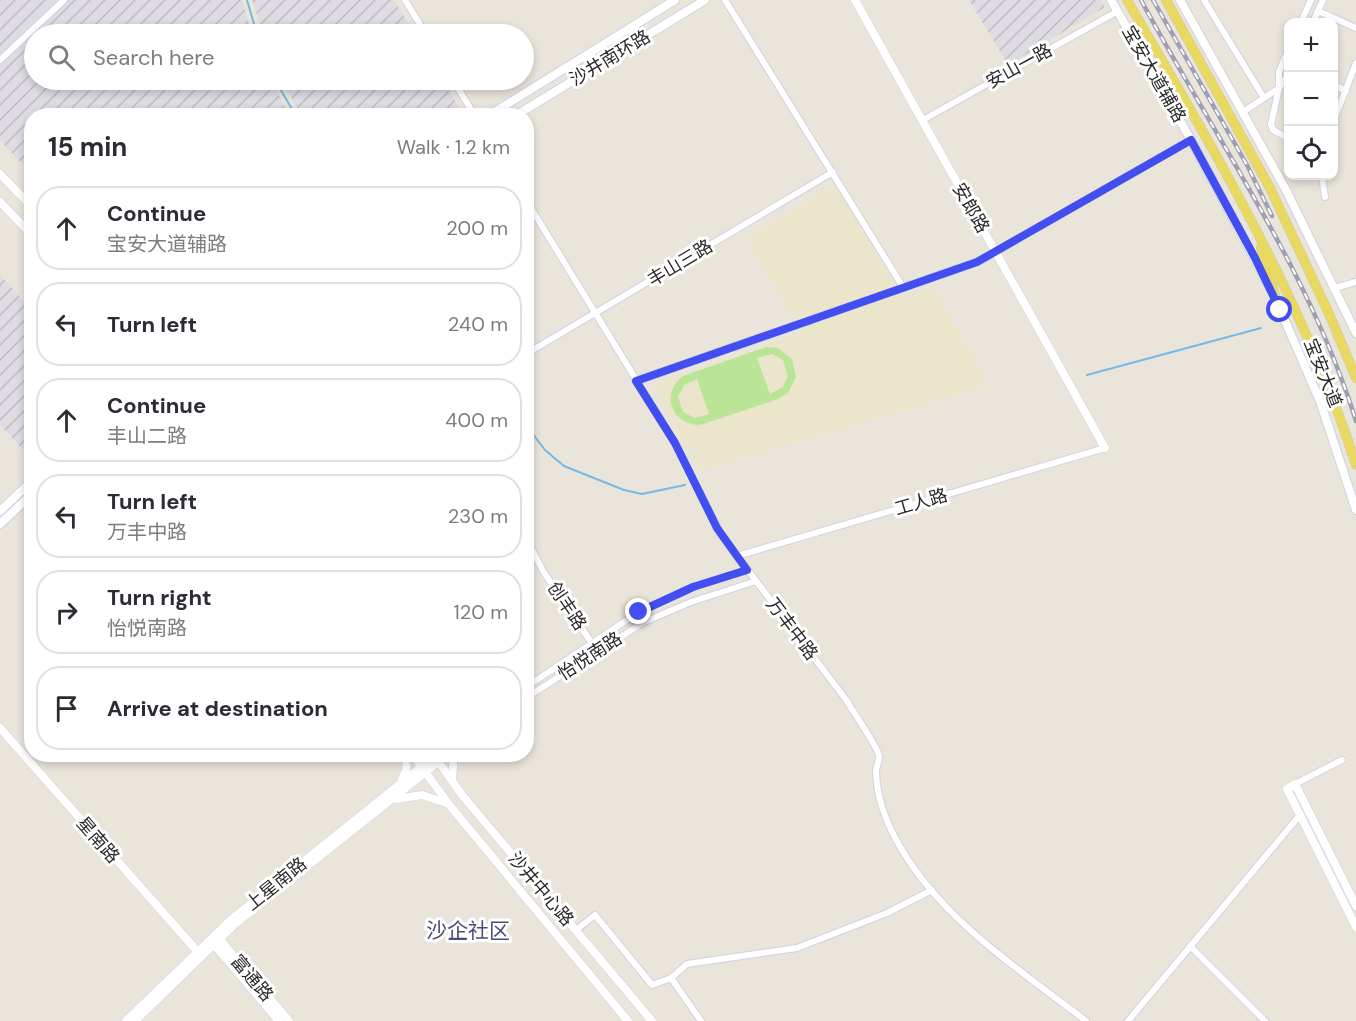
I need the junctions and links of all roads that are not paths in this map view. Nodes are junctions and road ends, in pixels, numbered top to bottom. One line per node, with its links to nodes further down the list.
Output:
1 (64, 0): 18 (street)
2 (405, 0): 19 (street)
3 (675, 0): 26 (main road, 沙井南环路)
4 (705, 0): 35 (main road, 沙井南环路)
5 (725, 0): 41 (street)
6 (855, 0): 38 (street, 安郎路)
7 (1111, 0): 14 (main road, 宝安大道辅路)
8 (1126, 0): 49 (main road, 宝安大道)
9 (1166, 0): 58 (main road, 宝安大道)
10 (1180, 0): 37 (main road)
11 (1204, 0): 32 (street)
12 (1311, 0): 16 (street)
13 (1323, 0): 15 (street)
14 (1118, 11): 38 (street, 安山一路); 40 (main road, 宝安大道辅路)
15 (1318, 11): 17 (street); 20 (street)
16 (1303, 18)
17 (1315, 18)
18 (38, 24)
19 (420, 24)
20 (1356, 28)
21 (24, 38): 22 (street)
22 (0, 60)
23 (1284, 60): 27 (street)
24 (1356, 63): 31 (street)
25 (1284, 82): 27 (street)
26 (534, 87)
27 (1280, 88): 32 (street); 39 (street)
28 (1338, 88): 31 (street)
29 (459, 90): 33 (street)
30 (530, 90): 34 (main road, 沙井南环路)
31 (1346, 91): 36 (street)
32 (1264, 99): 37 (street)
33 (470, 108)
34 (501, 108)
35 (528, 108)
36 (1338, 110)
37 (1243, 112): 53 (main road)
38 (921, 121): 50 (street, 安郎路)
39 (1284, 136)
40 (1191, 140): 50 (street); 54 (main road, 宝安大道辅路)
41 (833, 172): 52 (street); 55 (street, 丰山三路)
42 (0, 174): 45 (street)
43 (1323, 180): 44 (street)
44 (1325, 197)
45 (24, 199)
46 (0, 202): 48 (street)
47 (534, 213): 55 (street, 万丰中路)
48 (24, 227)
49 (1256, 228): 54 (main road); 61 (main road, 宝安大道)
50 (995, 252): 52 (street); 60 (street, 安郎路)
51 (1356, 282): 53 (street)
52 (903, 288): 59 (street)
53 (1335, 288): 56 (main road)
54 (1277, 303): 64 (main road, 宝安大道辅路)
55 (595, 314): 57 (street, 丰山三路); 59 (street, 万丰中路)
56 (1356, 333)
57 (534, 349)
58 (1356, 378)
59 (636, 381): 68 (street, 万丰中路)
60 (1105, 448): 68 (street, 工人路)
61 (1356, 465)
62 (24, 488): 65 (main road)
63 (24, 502): 66 (main road)
64 (1356, 510)
65 (0, 511)
66 (0, 524)
67 (534, 554): 71 (street, 创丰路)
68 (737, 556): 69 (street, 万丰中路)
69 (747, 570): 70 (street, 万丰中路); 71 (street, 怡悦南路)
70 (756, 581): 73 (street, 怡悦南路); 90 (street, 万丰中路)
71 (591, 642): 72 (street, 怡悦南路)
72 (534, 681)
73 (534, 693)
74 (0, 728): 75 (street, 星南路)
75 (24, 755)
76 (1341, 760): 85 (street)
77 (30, 762): 96 (street, 星南路)
78 (406, 762): 86 (street)
79 (417, 762): 83 (street, 沙井中心路)
80 (431, 762): 83 (street, 上星南路)
81 (439, 762): 84 (street, 沙井中心路)
82 (453, 762): 84 (street)
83 (423, 771): 86 (street, 上星南路); 87 (street, 上星南路); 88 (street, 沙井中心路)
84 (453, 784): 93 (street, 沙井中心路)
85 (1295, 784): 89 (street); 91 (street)
86 (397, 788): 94 (street, 上星南路)
87 (388, 804): 88 (street); 94 (street, 上星南路)
88 (451, 807): 102 (street, 沙井中心路)
89 (1300, 815): 92 (street); 95 (street)
90 (932, 890): 97 (street); 105 (street, 万丰中路)
91 (1356, 906)
92 (1356, 927)
93 (576, 930): 97 (street); 103 (street, 沙井中心路)
94 (214, 939): 96 (street, 上星南路); 99 (street, 上星南路); 100 (street, 富通路); 101 (street, 富通路)
95 (1190, 946): 106 (street); 107 (street)
96 (197, 951): 98 (street, 上星南路)
97 (671, 978): 104 (street)
98 (126, 1021)
99 (135, 1021)
100 (279, 1021)
101 (289, 1021)
102 (628, 1021)
103 (652, 1021)
104 (701, 1021)
105 (1086, 1021)
106 (1128, 1021)
107 (1265, 1021)

